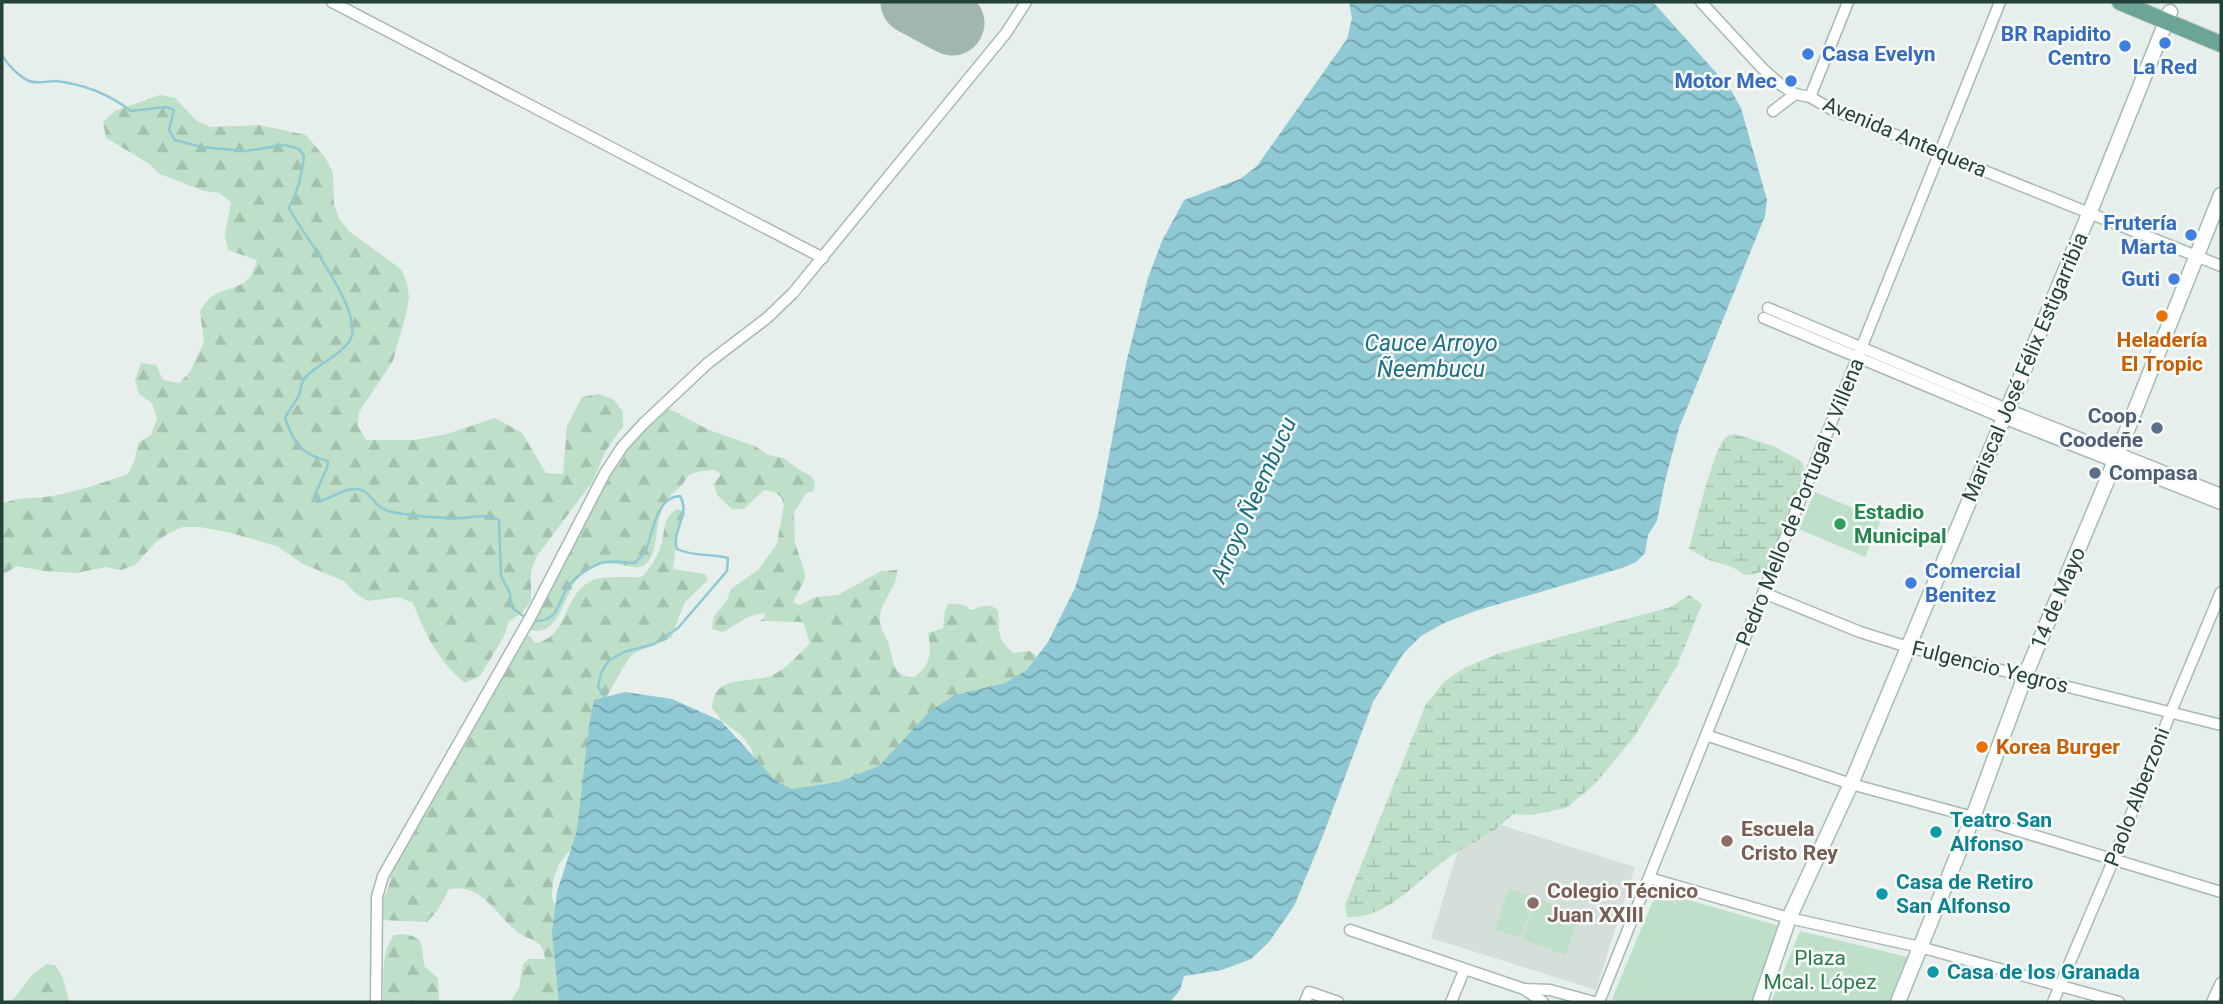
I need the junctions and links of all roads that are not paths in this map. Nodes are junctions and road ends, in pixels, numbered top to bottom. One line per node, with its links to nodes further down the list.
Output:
1 (332, 2): 17 (street)
2 (1026, 2): 17 (street)
3 (1701, 2): 11 (street)
4 (1849, 2): 12 (street)
5 (2000, 2): 14 (street, Pedro Mello de Portugal y Villena)
6 (2120, 2): 8 (main road)
7 (2145, 2): 8 (main road)
8 (2170, 12): 9 (main road); 10 (main road); 16 (main road, Mariscal José Félix Estigarribia)
9 (2221, 34)
10 (2221, 44)
11 (1795, 94): 12 (street, Avenida Antequera); 13 (street)
12 (1810, 97): 14 (street, Avenida Antequera)
13 (1773, 111)
14 (1938, 156): 16 (street, Avenida Antequera); 22 (street, Pedro Mello de Portugal y Villena)
15 (2221, 195): 18 (main road, 14 de Mayo)
16 (2088, 216): 18 (street, Avenida Antequera); 23 (main road, Mariscal José Félix Estigarribia)
17 (823, 258): 46 (street)
18 (2195, 259): 19 (street, Avenida Antequera); 20 (street, Avenida Antequera); 24 (main road, 14 de Mayo)
19 (2221, 266)
20 (2221, 273)
21 (1766, 313): 22 (street)
22 (1860, 352): 23 (street); 28 (street, Pedro Mello de Portugal y Villena)
23 (2005, 413): 24 (street); 29 (main road, Mariscal José Félix Estigarribia)
24 (2115, 458): 25 (street); 26 (street); 30 (main road, 14 de Mayo)
25 (2221, 494)
26 (2221, 504)
27 (2221, 592): 31 (street, Paolo Alberzoni)
28 (1764, 593): 29 (street, Fulgencio Yegros); 33 (street, Pedro Mello de Portugal y Villena)
29 (1909, 647): 30 (street, Fulgencio Yegros); 34 (main road, Mariscal José Félix Estigarribia)
30 (2025, 676): 31 (street, Fulgencio Yegros); 35 (main road, 14 de Mayo)
31 (2170, 714): 32 (street, Fulgencio Yegros); 36 (street, Paolo Alberzoni)
32 (2221, 725)
33 (1706, 734): 34 (street); 37 (street, Pedro Mello de Portugal y Villena)
34 (1852, 784): 35 (street); 39 (main road, Mariscal José Félix Estigarribia)
35 (1973, 817): 36 (street); 41 (main road, 14 de Mayo)
36 (2113, 861): 38 (street); 44 (street, Paolo Alberzoni)
37 (1649, 878): 39 (street); 51 (street, Pedro Mello de Portugal y Villena)
38 (2221, 892)
39 (1789, 918): 41 (street); 52 (main road, Mariscal José Félix Estigarribia)
40 (1350, 930): 42 (street)
41 (1920, 947): 44 (street); 53 (main road, 14 de Mayo)
42 (1464, 971): 45 (street); 49 (street)
43 (2221, 983): 56 (street)
44 (2060, 985): 54 (street, Paolo Alberzoni); 55 (street)
45 (1524, 989): 50 (street); 51 (street)
46 (376, 1002)
47 (1305, 1002): 48 (street)
48 (1338, 1002)
49 (1451, 1002)
50 (1543, 1002)
51 (1597, 1002)
52 (1760, 1002)
53 (1898, 1002)
54 (2053, 1002)
55 (2119, 1002)
56 (2212, 1002)

